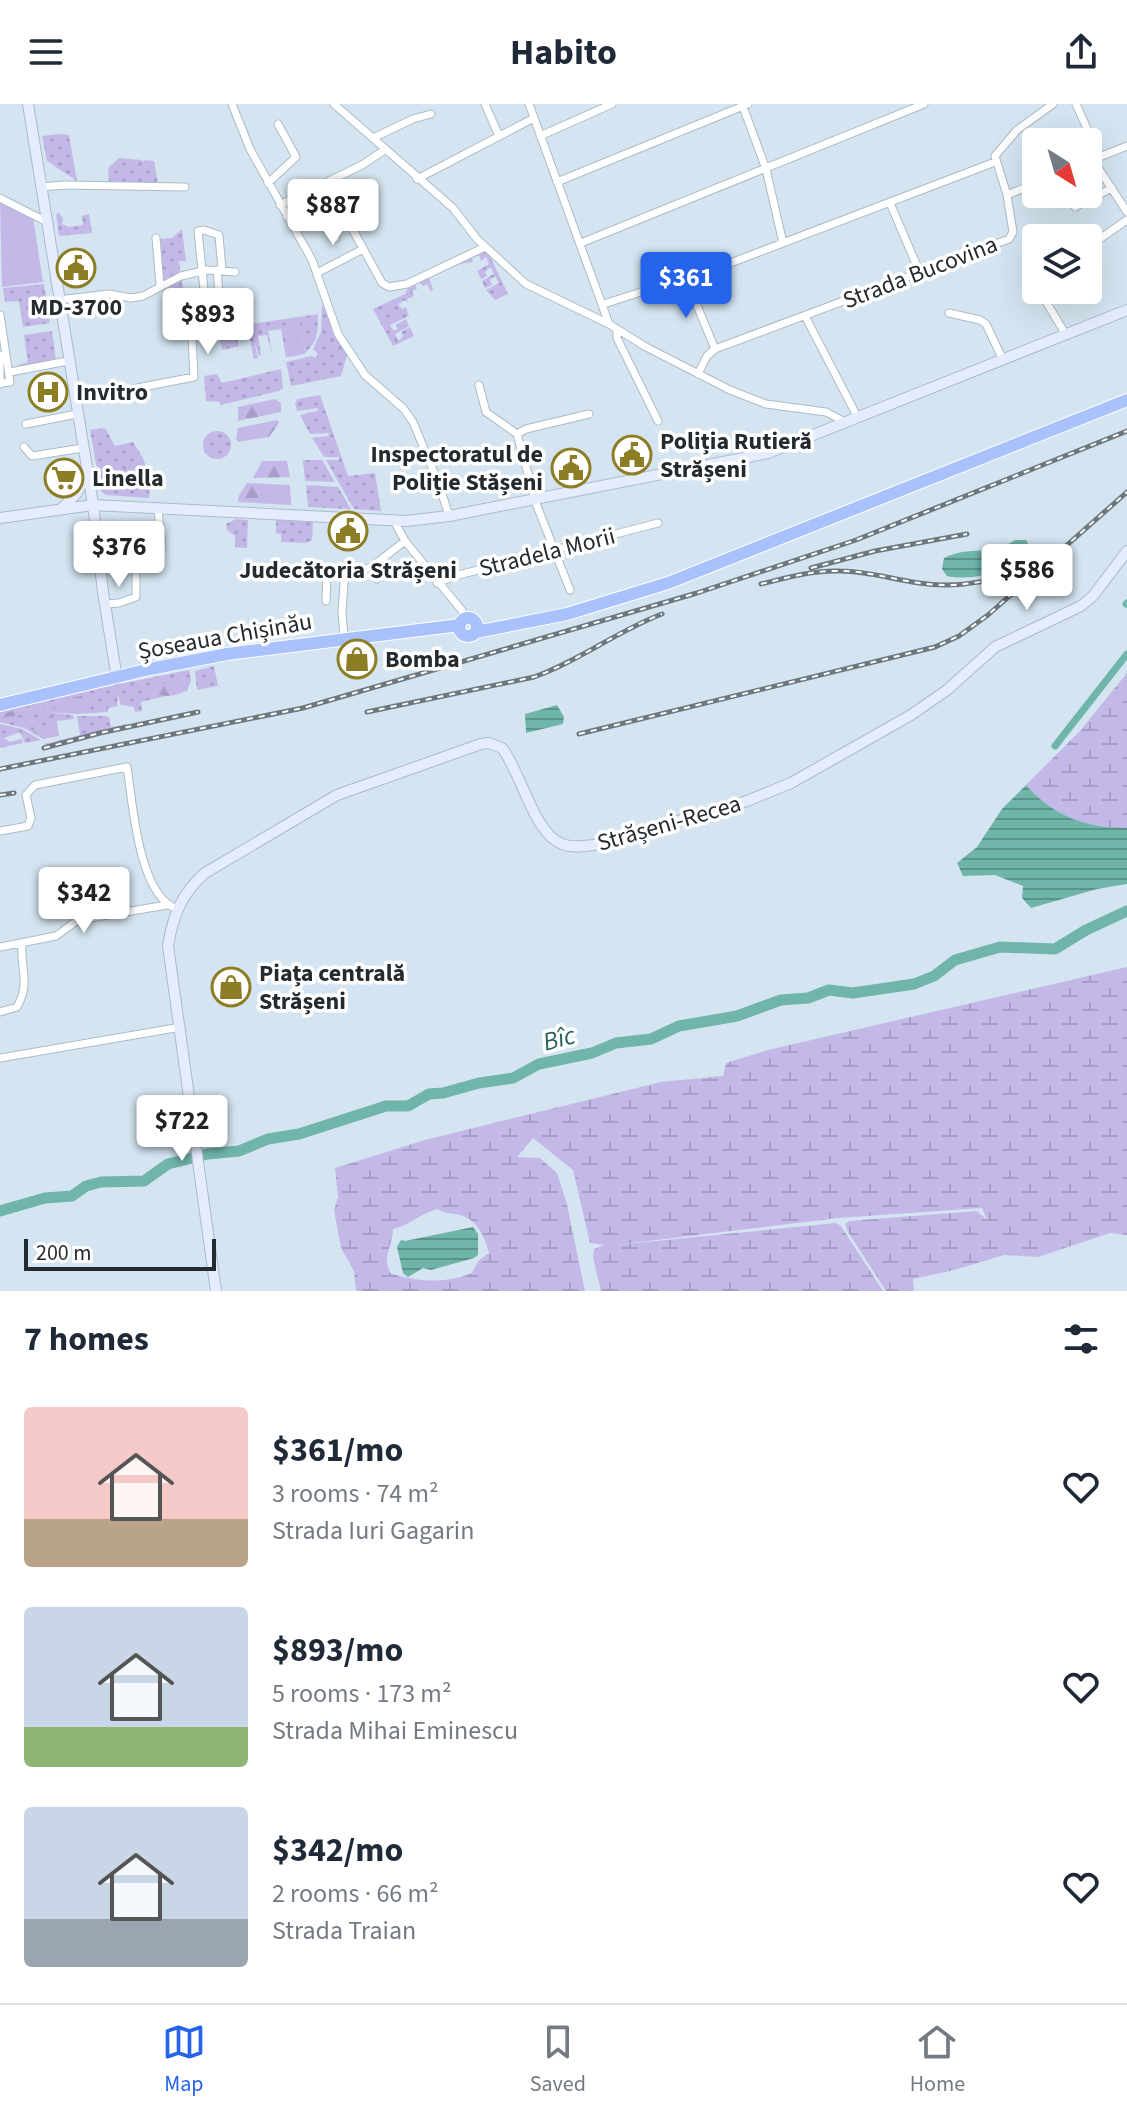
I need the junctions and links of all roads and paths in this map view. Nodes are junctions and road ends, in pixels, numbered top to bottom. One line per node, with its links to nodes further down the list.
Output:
1 (28, 104): 27 (main road)
2 (232, 104): 26 (street)
3 (334, 104): 17 (street)
4 (485, 104): 15 (street)
5 (529, 104): 12 (street)
6 (612, 104): 16 (street)
7 (924, 104): 22 (street)
8 (1053, 104): 21 (street)
9 (1076, 104): 14 (street)
10 (744, 105): 22 (street); 25 (street)
11 (431, 114): 17 (street)
12 (534, 118): 15 (street); 16 (street)
13 (278, 124): 26 (street)
14 (1087, 128)
15 (499, 136): 24 (street)
16 (540, 136): 25 (street)
17 (373, 138): 19 (street)
18 (1127, 146): 20 (street)
19 (386, 149): 24 (street); 35 (street)
20 (1102, 156)
21 (995, 162): 32 (street); 34 (street)
22 (766, 169): 44 (street); 45 (street)
23 (1102, 174): 29 (street)
24 (417, 179): 46 (street)
25 (557, 182): 44 (street)
26 (268, 183): 35 (street)
27 (40, 187): 28 (street); 39 (main road)
28 (185, 187)
29 (1112, 188): 31 (street); 36 (street)
30 (1022, 189): 32 (street)
31 (1102, 193)
32 (1007, 195): 52 (street, Strada Bucovina)
33 (0, 198): 39 (street)
34 (890, 203): 45 (street); 52 (street)
35 (280, 205): 37 (street)
36 (1127, 212)
37 (287, 217): 43 (street); 51 (street)
38 (1127, 220): 41 (street)
39 (45, 221): 55 (main road)
40 (364, 225): 47 (street)
41 (1102, 237)
42 (156, 238): 54 (street)
43 (336, 238)
44 (581, 243): 56 (street)
45 (783, 243): 53 (street)
46 (485, 247): 47 (street); 63 (street)
47 (363, 249): 51 (street)
48 (220, 270): 49 (street); 49 (street); 50 (street); 62 (street)
49 (202, 272): 54 (street); 62 (street)
50 (235, 272)
51 (317, 273): 92 (street)
52 (920, 273): 61 (street, Strada Bucovina)
53 (686, 279): 56 (street); 68 (street)
54 (160, 285): 55 (street)
55 (58, 300): 71 (main road)
56 (604, 304): 63 (street)
57 (1047, 304): 66 (street)
58 (1127, 310): 66 (main road)
59 (949, 313): 70 (street)
60 (0, 315): 72 (street)
61 (805, 316): 68 (street, Strada Bucovina); 81 (street)
62 (207, 319): 64 (street)
63 (609, 324): 65 (street)
64 (208, 329)
65 (617, 329): 73 (street); 82 (street)
66 (1066, 335): 70 (main road)
67 (192, 336): 77 (street)
68 (715, 349): 73 (street)
69 (0, 355): 74 (street)
70 (1003, 360): 81 (main road)
71 (68, 361): 72 (street); 77 (main road)
72 (10, 372): 74 (street)
73 (698, 374): 81 (street)
74 (0, 384)
75 (479, 385): 84 (street)
76 (1127, 391): 108 (highway)
77 (75, 400): 79 (main road)
78 (1127, 400): 108 (highway)
79 (77, 414): 83 (street); 86 (main road)
80 (589, 414): 84 (street)
81 (853, 420): 88 (main road)
82 (658, 421)
83 (26, 424)
84 (517, 434): 88 (street)
85 (24, 447): 86 (street)
86 (83, 448): 87 (main road)
87 (87, 475): 89 (main road); 90 (main road)
88 (536, 497): 92 (main road); 98 (street)
89 (93, 505): 90 (main road); 91 (main road); 107 (main road)
90 (61, 509): 93 (main road)
91 (158, 510): 94 (main road); 97 (street)
92 (449, 516): 94 (main road)
93 (0, 518)
94 (393, 519): 96 (street, Stradela Morii)
95 (658, 523): 98 (street, Stradela Morii)
96 (405, 541): 101 (street); 104 (street, Stradela Morii)
97 (162, 548)
98 (555, 549): 104 (street, Stradela Morii); 105 (street)
99 (1127, 551): 113 (main road, Strășeni-Recea)
100 (136, 562): 107 (street)
101 (373, 566): 102 (street); 103 (street)
102 (345, 572): 106 (street); 109 (street)
103 (377, 579)
104 (437, 583): 108 (street, Stradela Morii)
105 (570, 590)
106 (326, 601)
107 (106, 604): 110 (main road)
108 (468, 626): 109 (highway, Șoseaua Chișinău); 110 (highway)
109 (344, 638): 110 (highway, Șoseaua Chișinău)
110 (118, 679): 111 (highway, Șoseaua Chișinău)
111 (0, 705)
112 (0, 831): 113 (street)
113 (172, 907): 114 (street); 117 (main road, Strășeni-Recea)
114 (22, 943): 115 (street); 116 (street)
115 (0, 947)
116 (0, 1012)
117 (181, 1027): 118 (street); 119 (main road, Strășeni-Recea)
118 (0, 1058)
119 (216, 1291)

